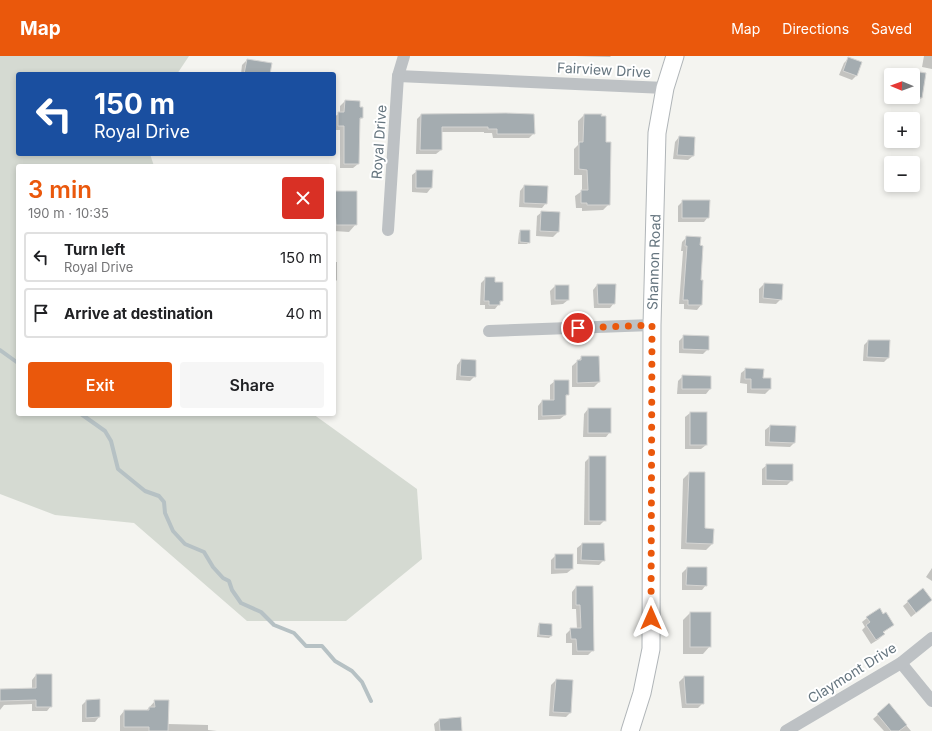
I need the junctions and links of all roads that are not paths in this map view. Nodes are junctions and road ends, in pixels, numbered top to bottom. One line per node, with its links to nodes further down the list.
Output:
1 (404, 56): 3 (street, Royal Drive)
2 (675, 56): 4 (street, Shannon Road)
3 (398, 76): 4 (street, Fairview Drive); 5 (street, Royal Drive)
4 (665, 88): 6 (street, Shannon Road)
5 (388, 230)
6 (652, 325): 7 (street); 11 (street, Shannon Road)
7 (489, 331)
8 (932, 638): 9 (street, Claymont Drive)
9 (901, 663): 10 (street); 12 (street, Claymont Drive)
10 (932, 701)
11 (630, 731)
12 (786, 731)

